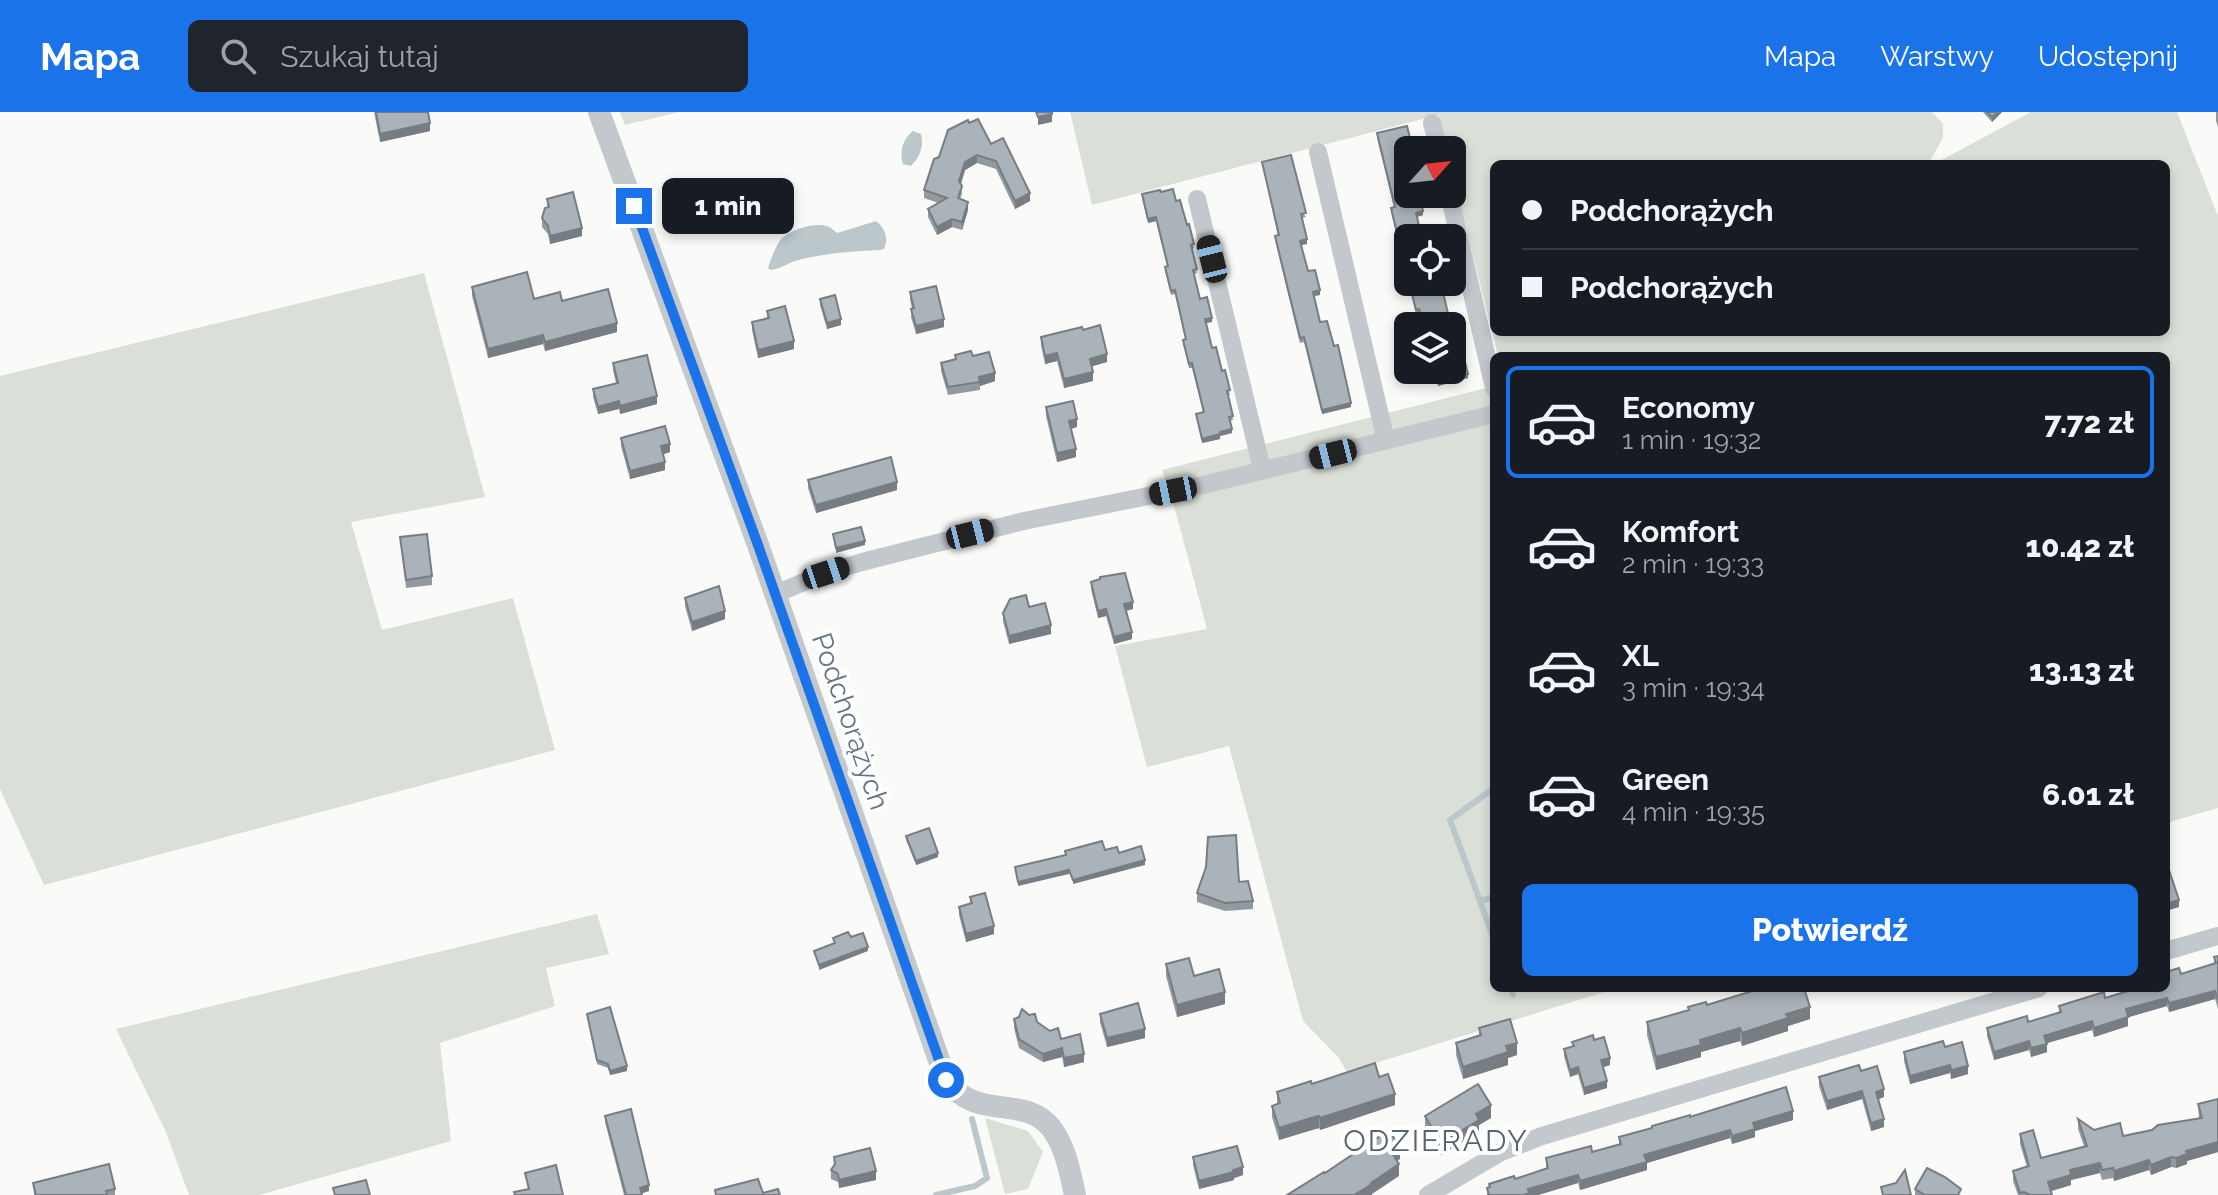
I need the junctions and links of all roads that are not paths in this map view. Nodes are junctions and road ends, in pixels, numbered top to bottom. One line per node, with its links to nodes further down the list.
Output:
1 (599, 112): 11 (street, Podchorążych)
2 (1432, 123): 3 (street)
3 (1435, 136)
4 (1318, 152): 9 (street)
5 (1197, 199): 10 (street)
6 (1452, 208): 7 (street)
7 (1490, 371)
8 (1490, 415): 9 (street)
9 (1386, 441): 10 (street)
10 (1262, 469): 11 (street)
11 (775, 594): 15 (street, Podchorążych)
12 (2218, 936): 13 (street)
13 (2170, 950)
14 (2026, 992): 16 (street)
15 (1075, 1195)
16 (1428, 1195)

